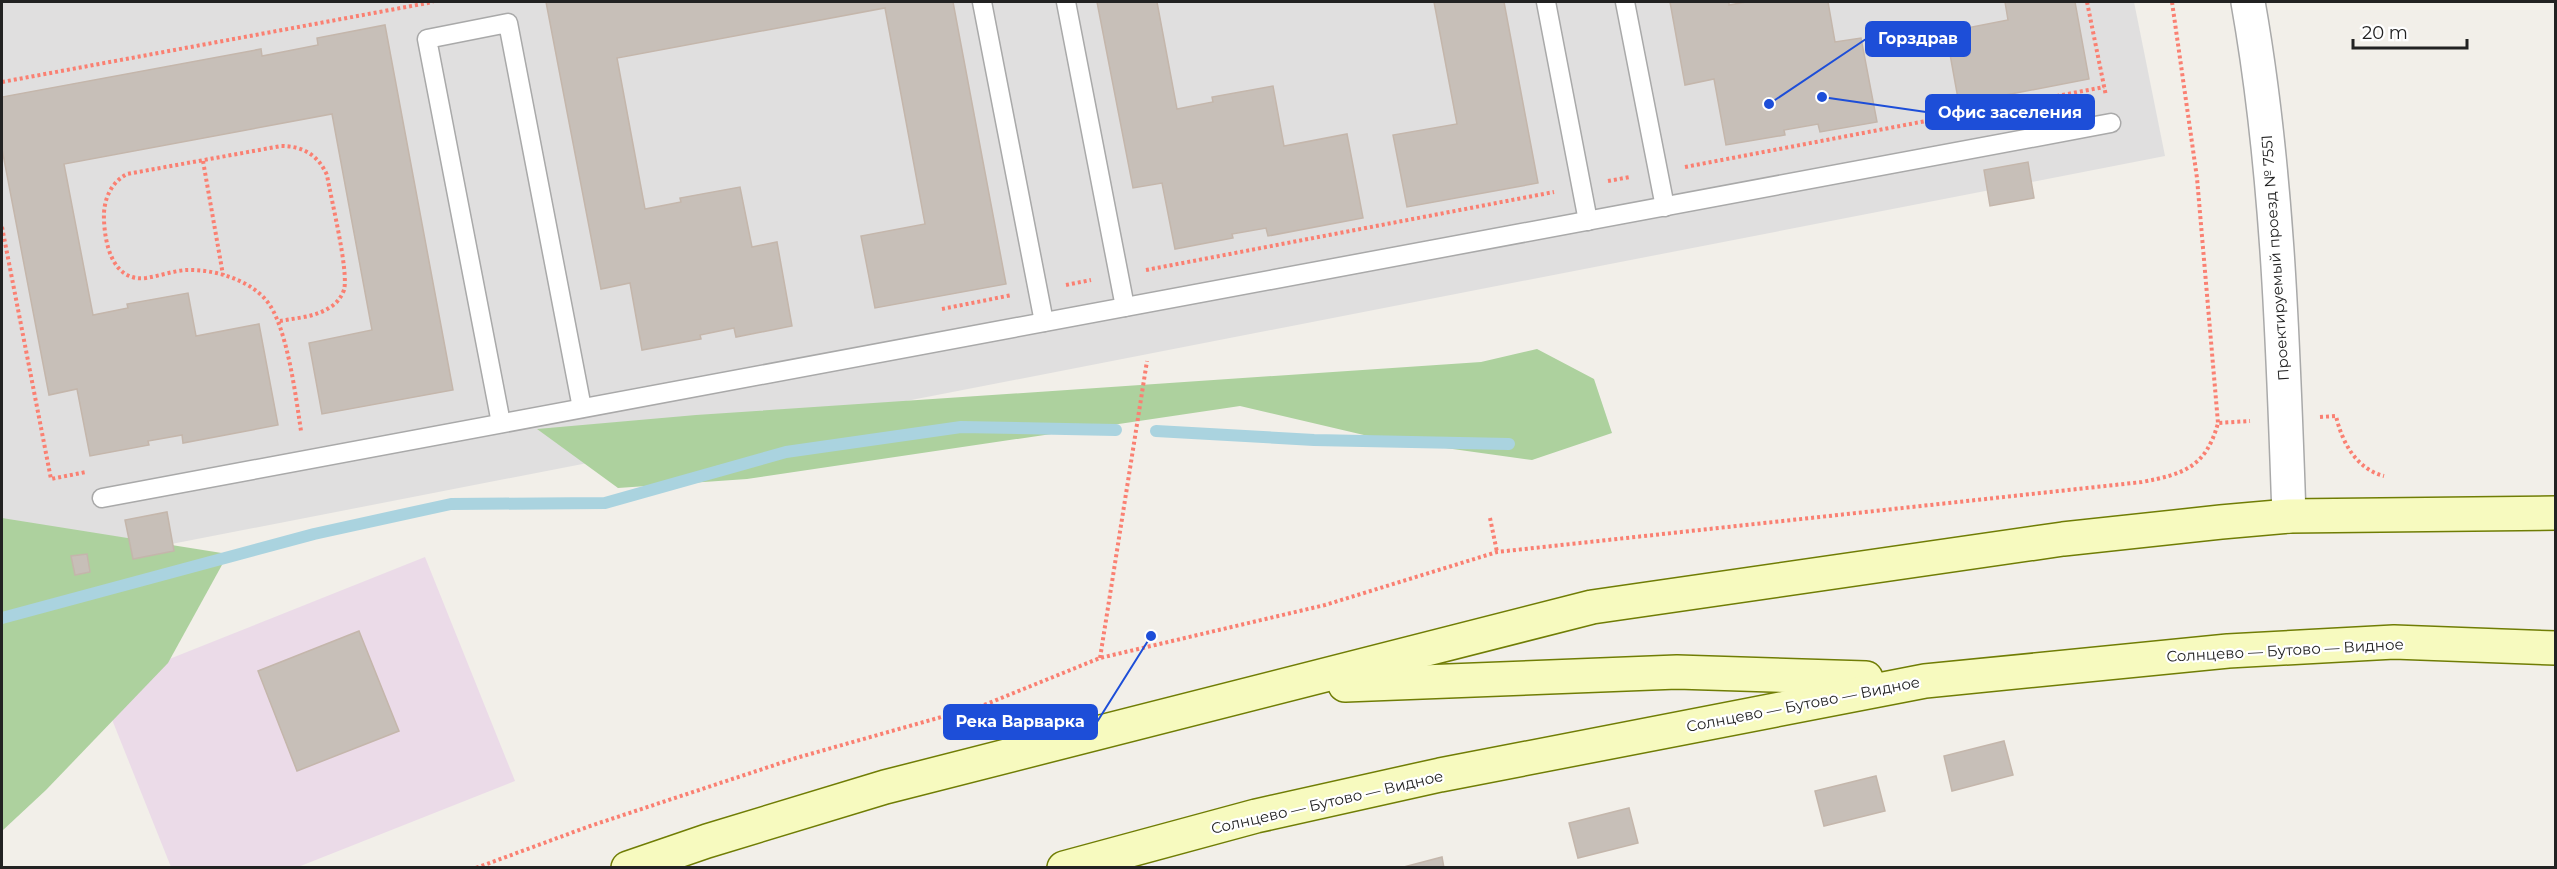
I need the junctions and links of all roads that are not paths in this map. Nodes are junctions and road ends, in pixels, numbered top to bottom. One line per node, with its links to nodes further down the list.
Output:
1 (982, 2): 10 (lane)
2 (1066, 2): 9 (lane)
3 (1546, 2): 8 (lane)
4 (1625, 2): 7 (lane)
5 (2248, 2): 15 (street, Проектируемый проезд № 7551)
6 (2111, 123): 7 (lane)
7 (1665, 207): 8 (lane)
8 (1588, 220): 9 (lane)
9 (1125, 307): 10 (lane)
10 (1044, 322): 11 (lane)
11 (582, 408): 12 (lane); 12 (lane)
12 (501, 423): 13 (lane)
13 (102, 498)
14 (2556, 513): 15 (main road)
15 (2289, 516): 18 (main road)
16 (2556, 648): 17 (main road, Солнцево — Бутово — Видное)
17 (1925, 681): 18 (main road); 20 (main road, Солнцево — Бутово — Видное)
18 (1284, 687): 19 (main road)
19 (628, 867)
20 (1064, 867)

